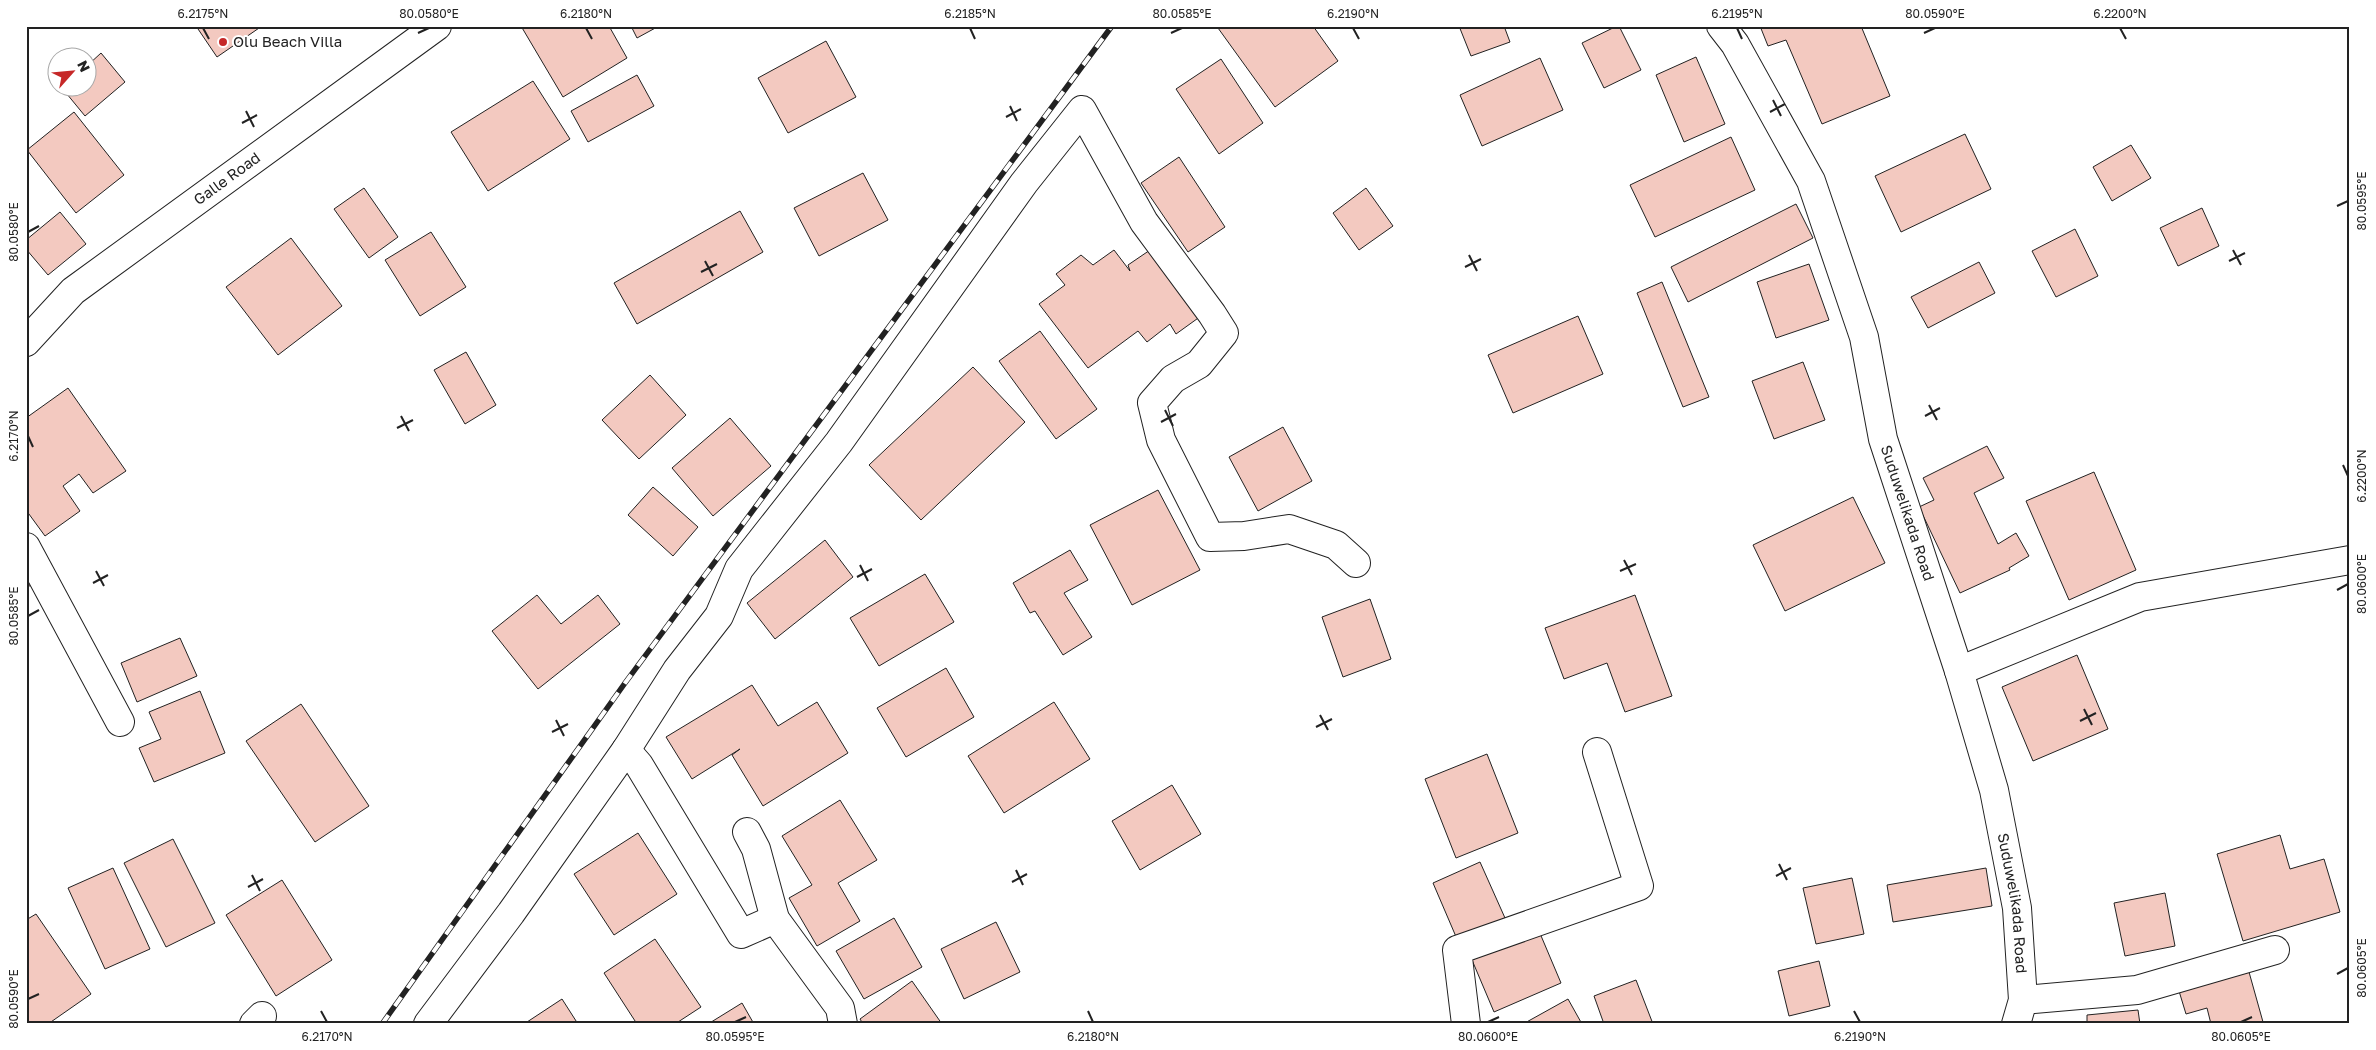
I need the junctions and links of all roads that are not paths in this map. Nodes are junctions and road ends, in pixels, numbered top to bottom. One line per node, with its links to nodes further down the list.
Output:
1 (437, 26): 3 (main road, Galle Road)
2 (1721, 26): 7 (main road, Suduwelikada Road)
3 (26, 342)
4 (26, 547): 8 (main road)
5 (2350, 560): 7 (main road)
6 (1356, 563): 9 (main road)
7 (1958, 671): 14 (main road, Suduwelikada Road)
8 (120, 722)
9 (626, 750): 12 (main road); 15 (main road)
10 (1597, 752): 17 (main road)
11 (747, 832): 12 (main road)
12 (775, 919): 16 (main road)
13 (2275, 950): 14 (main road)
14 (2019, 1012)
15 (428, 1024)
16 (843, 1024)
17 (1466, 1024)

